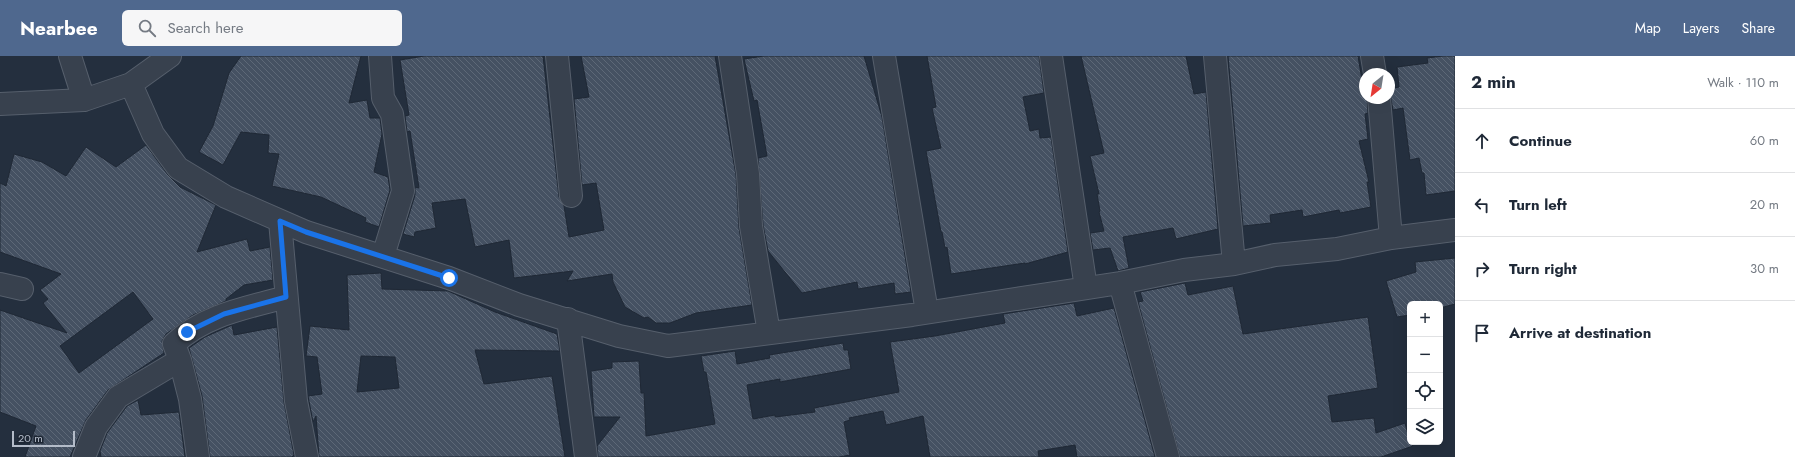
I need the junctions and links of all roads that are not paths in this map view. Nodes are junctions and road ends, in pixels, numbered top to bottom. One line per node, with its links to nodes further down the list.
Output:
1 (70, 56): 12 (street)
2 (170, 56): 11 (street)
3 (380, 56): 19 (street)
4 (557, 56): 15 (street)
5 (730, 56): 28 (street)
6 (884, 56): 26 (street)
7 (1051, 56): 23 (street)
8 (1215, 56): 20 (street)
9 (1372, 56): 10 (street)
10 (1374, 68)
11 (131, 84): 12 (street); 16 (street)
12 (84, 100): 13 (street)
13 (0, 104)
14 (1380, 104): 18 (street)
15 (570, 196)
16 (280, 221): 19 (street); 25 (street)
17 (1455, 230): 18 (street)
18 (1391, 238): 20 (street)
19 (383, 256): 27 (street)
20 (1234, 264): 21 (street)
21 (1120, 283): 23 (street); 34 (street)
22 (0, 284): 24 (street)
23 (1086, 288): 26 (street)
24 (22, 289)
25 (286, 297): 29 (street); 32 (street)
26 (927, 312): 28 (street)
27 (568, 320): 28 (street); 33 (street)
28 (769, 333)
29 (180, 360): 30 (street); 31 (street)
30 (84, 457)
31 (198, 457)
32 (307, 457)
33 (586, 457)
34 (1168, 457)

